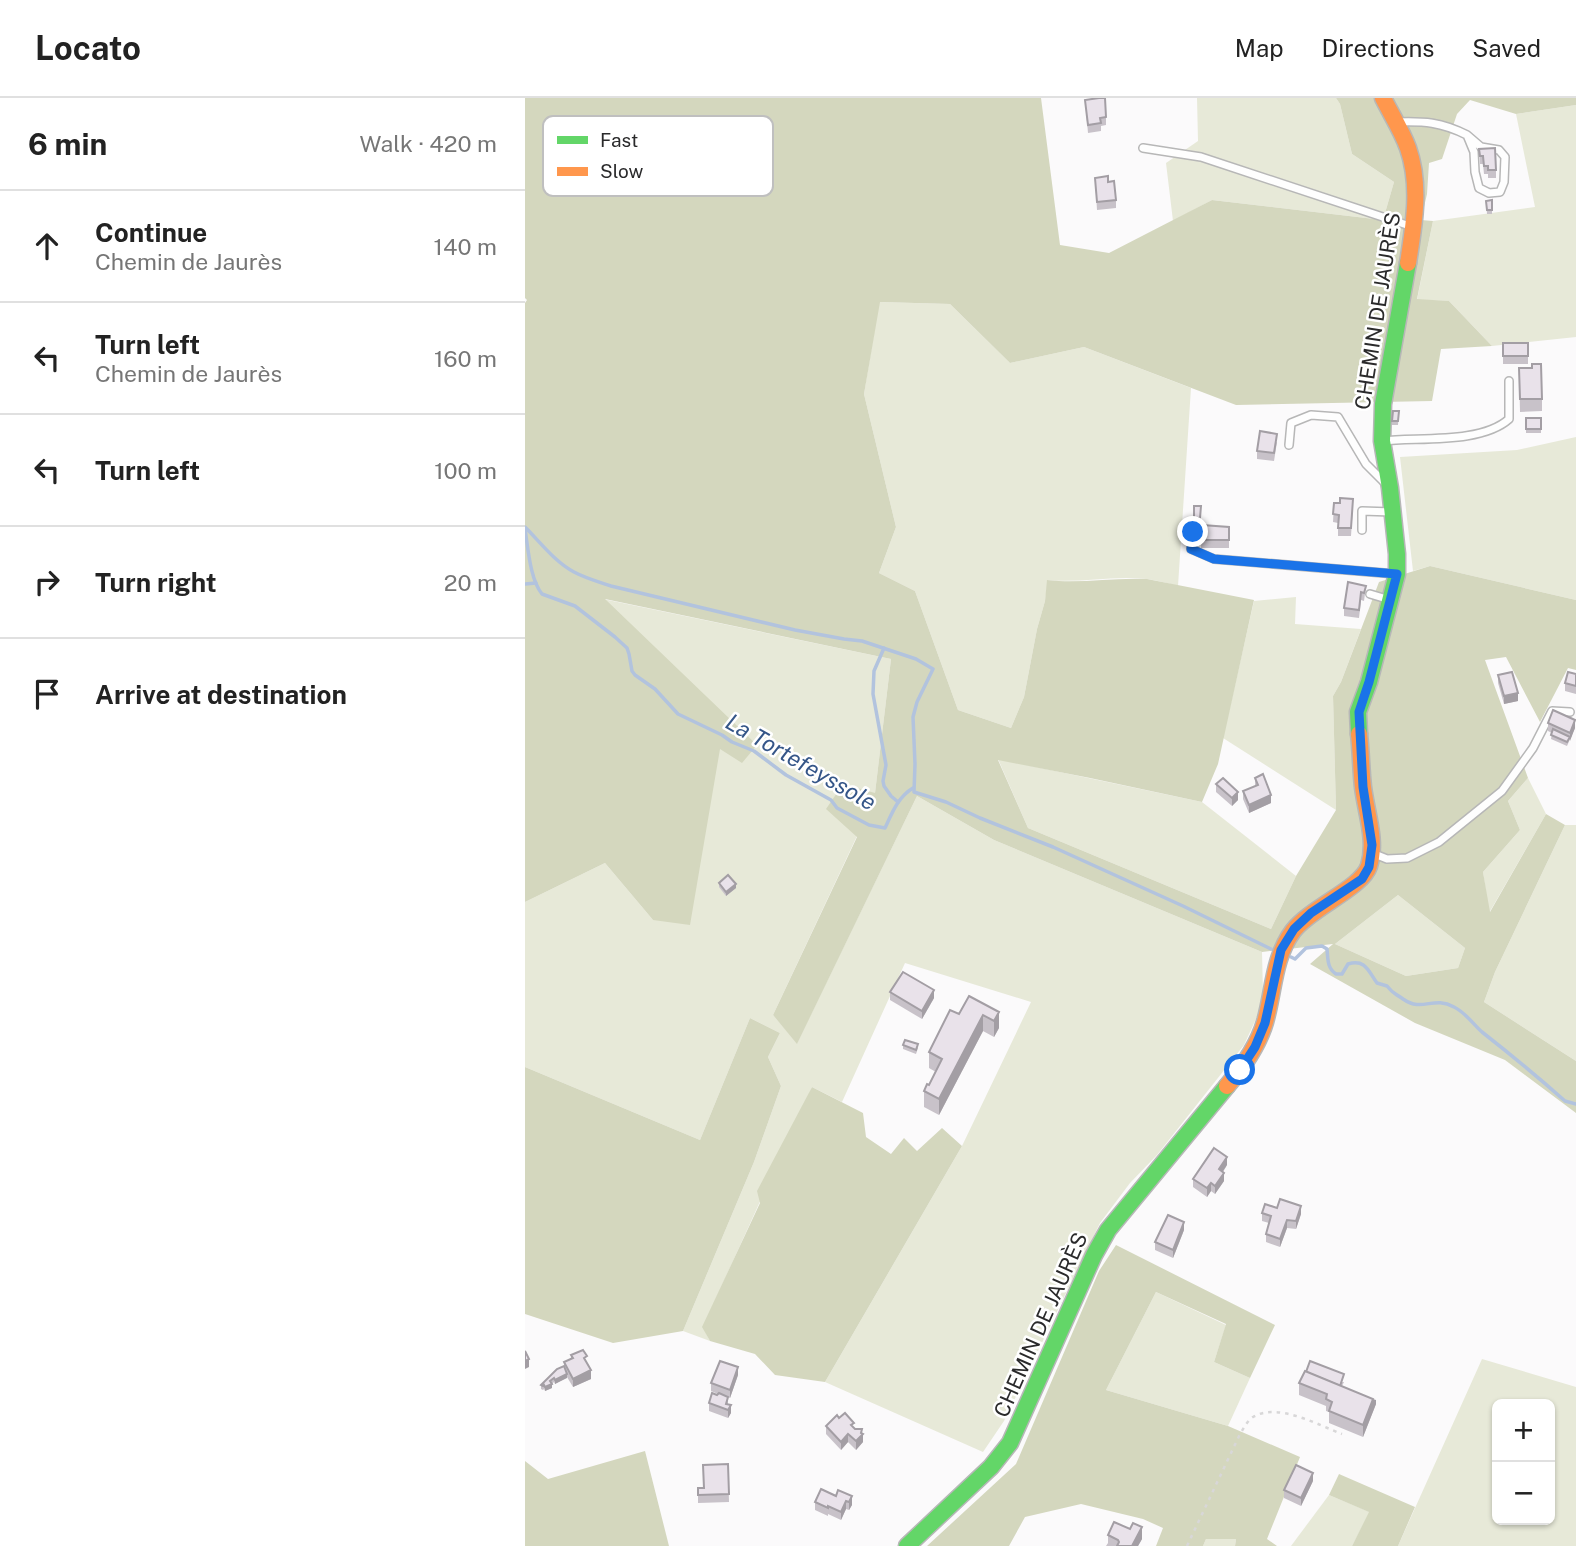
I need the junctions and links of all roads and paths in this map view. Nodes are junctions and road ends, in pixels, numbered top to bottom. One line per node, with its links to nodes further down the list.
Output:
1 (1383, 98): 2 (street, CHEMIN DE JAURÈS)
2 (1395, 122): 3 (lane); 5 (street, CHEMIN DE JAURÈS)
3 (1468, 135): 3 (lane)
4 (1143, 148): 5 (lane)
5 (1414, 228): 7 (street, CHEMIN DE JAURÈS)
6 (1509, 381): 7 (lane)
7 (1382, 441): 9 (street, CHEMIN DE JAURÈS)
8 (1290, 445): 9 (lane)
9 (1390, 488): 10 (street, CHEMIN DE JAURÈS)
10 (1392, 512): 11 (lane); 13 (street, CHEMIN DE JAURÈS)
11 (1362, 530)
12 (1193, 532): 13 (lane)
13 (1397, 574): 15 (street, CHEMIN DE JAURÈS)
14 (1370, 594): 15 (lane)
15 (1391, 600): 17 (street, CHEMIN DE JAURÈS)
16 (1570, 712): 17 (lane)
17 (1371, 853): 19 (street, CHEMIN DE JAURÈS)
18 (1342, 1434): 20 (path)
19 (907, 1546)
20 (1187, 1546)

